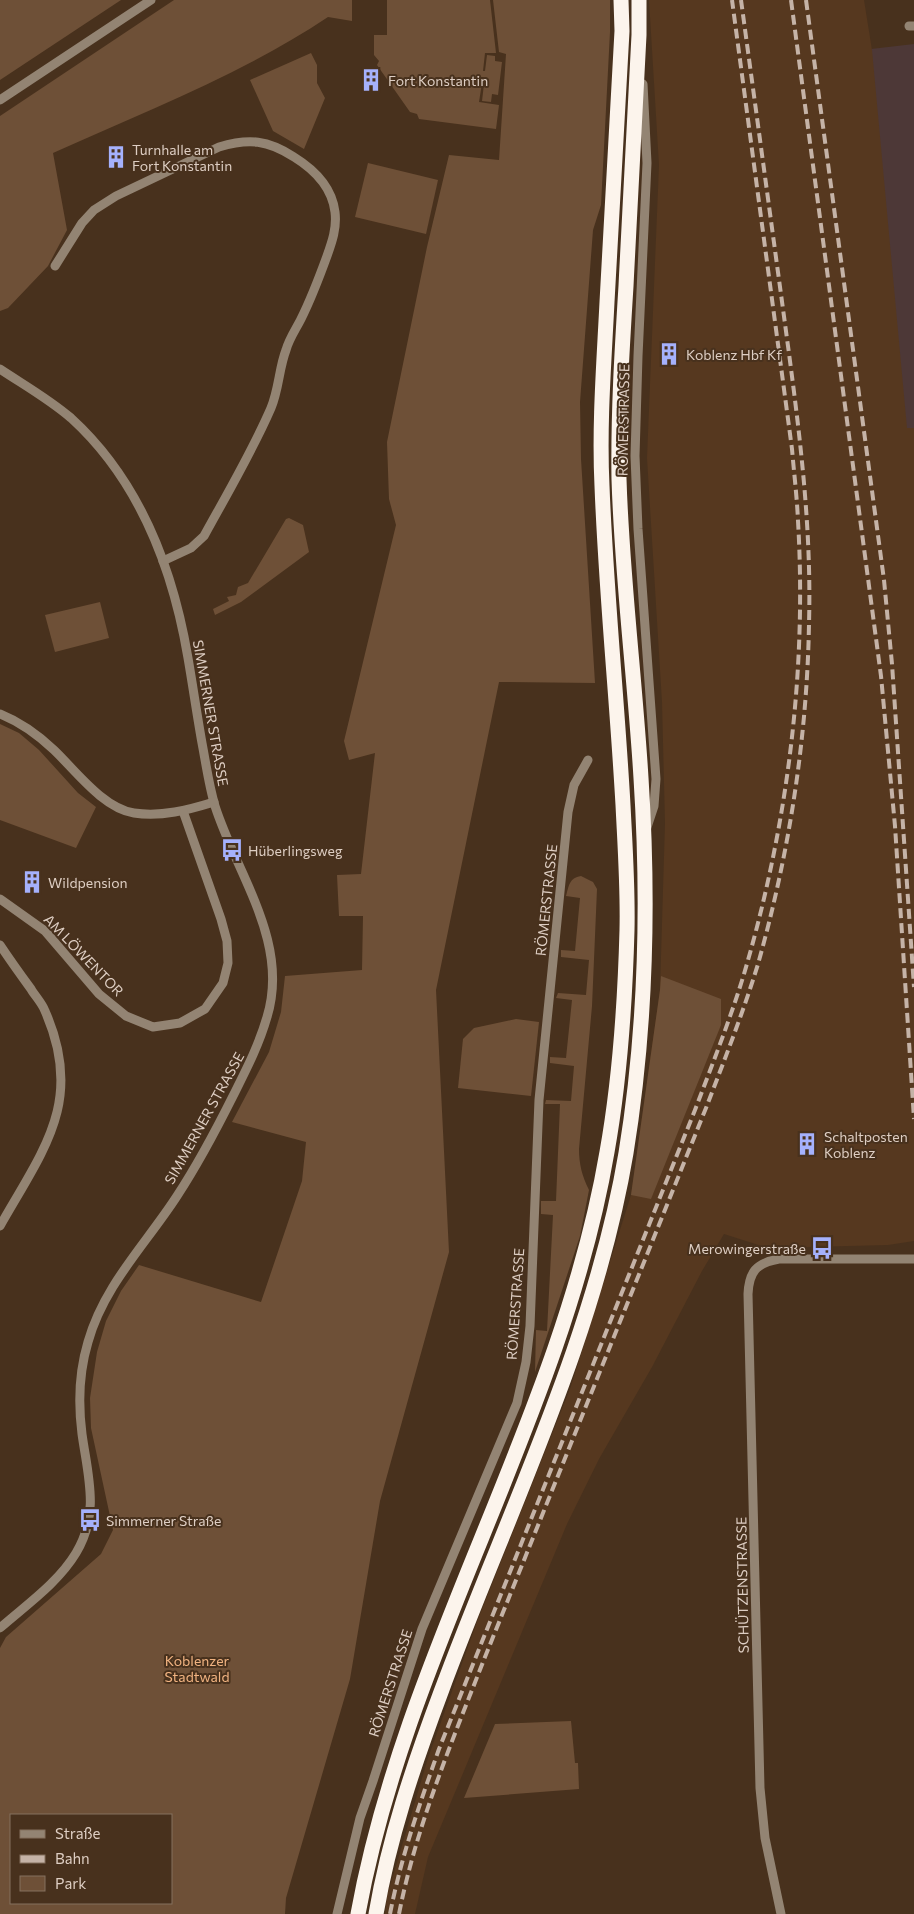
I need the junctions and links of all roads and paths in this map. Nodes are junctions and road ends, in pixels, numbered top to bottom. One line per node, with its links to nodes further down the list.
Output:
1 (151, 0): 4 (street)
2 (620, 0): 19 (highway)
3 (638, 0): 12 (highway); 12 (street, RÖMERSTRASSE)
4 (0, 100)
5 (55, 266): 7 (street)
6 (1, 373): 7 (street, SIMMERNER STRASSE)
7 (162, 561): 10 (street, SIMMERNER STRASSE)
8 (0, 714): 11 (street)
9 (588, 760): 18 (street, RÖMERSTRASSE)
10 (214, 802): 11 (street); 17 (street, SIMMERNER STRASSE)
11 (183, 811): 13 (street, AM LÖWENTOR)
12 (644, 839): 20 (highway)
13 (0, 900)
14 (0, 945): 15 (street)
15 (0, 1226)
16 (914, 1259): 21 (street, SCHÜTZENSTRASSE)
17 (0, 1628)
18 (337, 1914)
19 (358, 1914)
20 (376, 1914)
21 (781, 1914)

